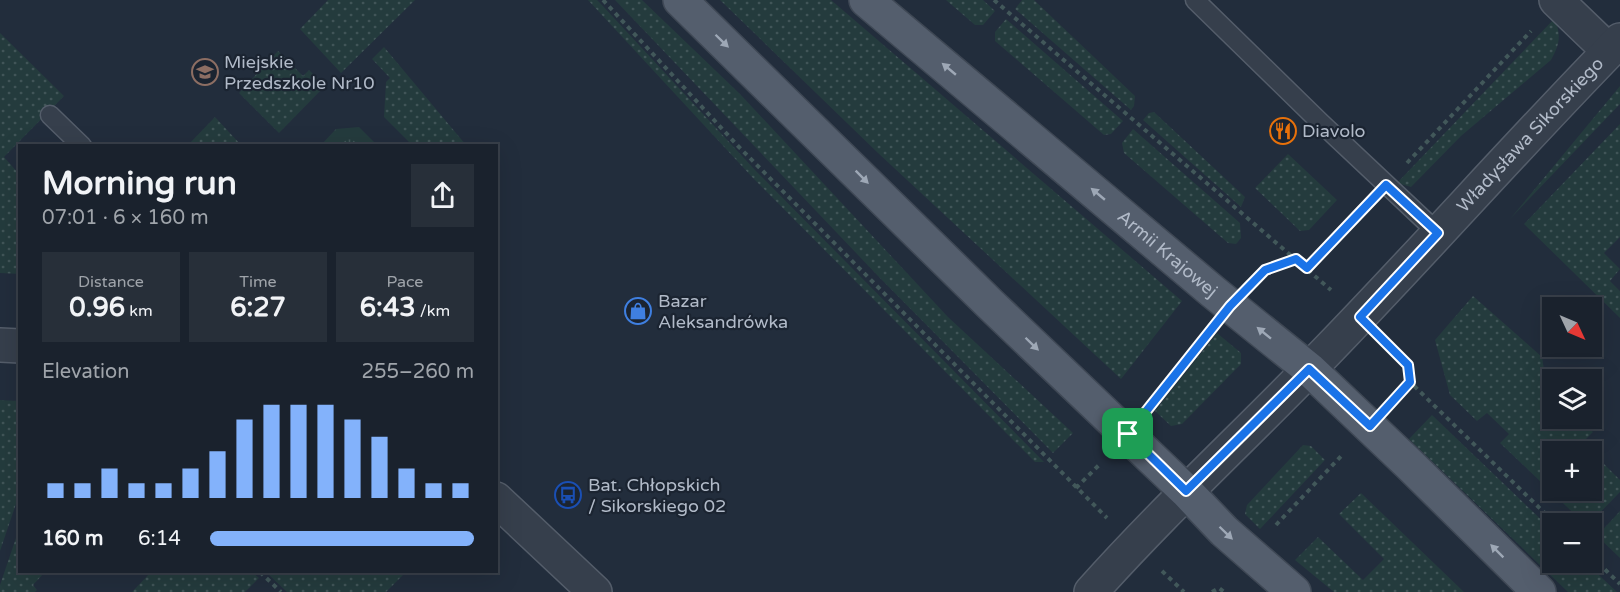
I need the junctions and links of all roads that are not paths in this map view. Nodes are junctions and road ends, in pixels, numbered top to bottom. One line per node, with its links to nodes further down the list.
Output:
1 (680, 0): 12 (main road, one-way to 12)
2 (866, 0): 11 (main road, Armii Krajowej, one-way to 2)
3 (1195, 0): 8 (lane)
4 (1557, 1): 5 (street)
5 (1615, 45): 8 (street, Władysława Sikorskiego)
6 (50, 115): 7 (lane)
7 (80, 144)
8 (1438, 233): 11 (street, Władysława Sikorskiego)
9 (0, 345): 10 (street)
10 (18, 346)
11 (1309, 369): 12 (street, Władysława Sikorskiego); 17 (main road, Armii Krajowej, one-way to 11)
12 (1186, 491): 15 (street, Władysława Sikorskiego); 16 (main road, one-way to 16)
13 (498, 501): 14 (street)
14 (595, 592)
15 (1091, 592)
16 (1294, 592)
17 (1539, 592)

